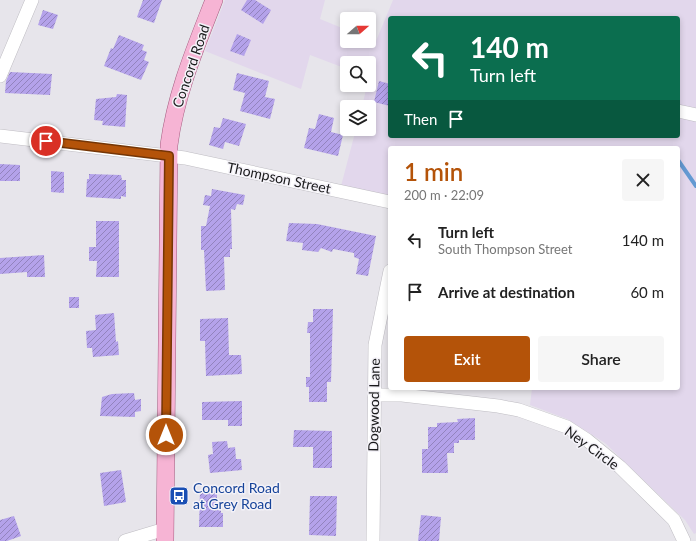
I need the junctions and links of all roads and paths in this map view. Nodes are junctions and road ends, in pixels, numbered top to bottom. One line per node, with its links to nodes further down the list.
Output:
1 (32, 0): 3 (street)
2 (214, 0): 7 (main road, Concord Road)
3 (0, 76)
4 (680, 111): 5 (street)
5 (696, 115)
6 (0, 136): 7 (street, Thompson Street)
7 (169, 156): 8 (street, Thompson Street); 11 (main road, Concord Road)
8 (388, 202)
9 (388, 281): 10 (street, Dogwood Lane)
10 (374, 395): 13 (street, Dogwood Lane); 14 (street, Ney Circle)
11 (165, 535): 12 (street)
12 (125, 541)
13 (373, 541)
14 (684, 541)

